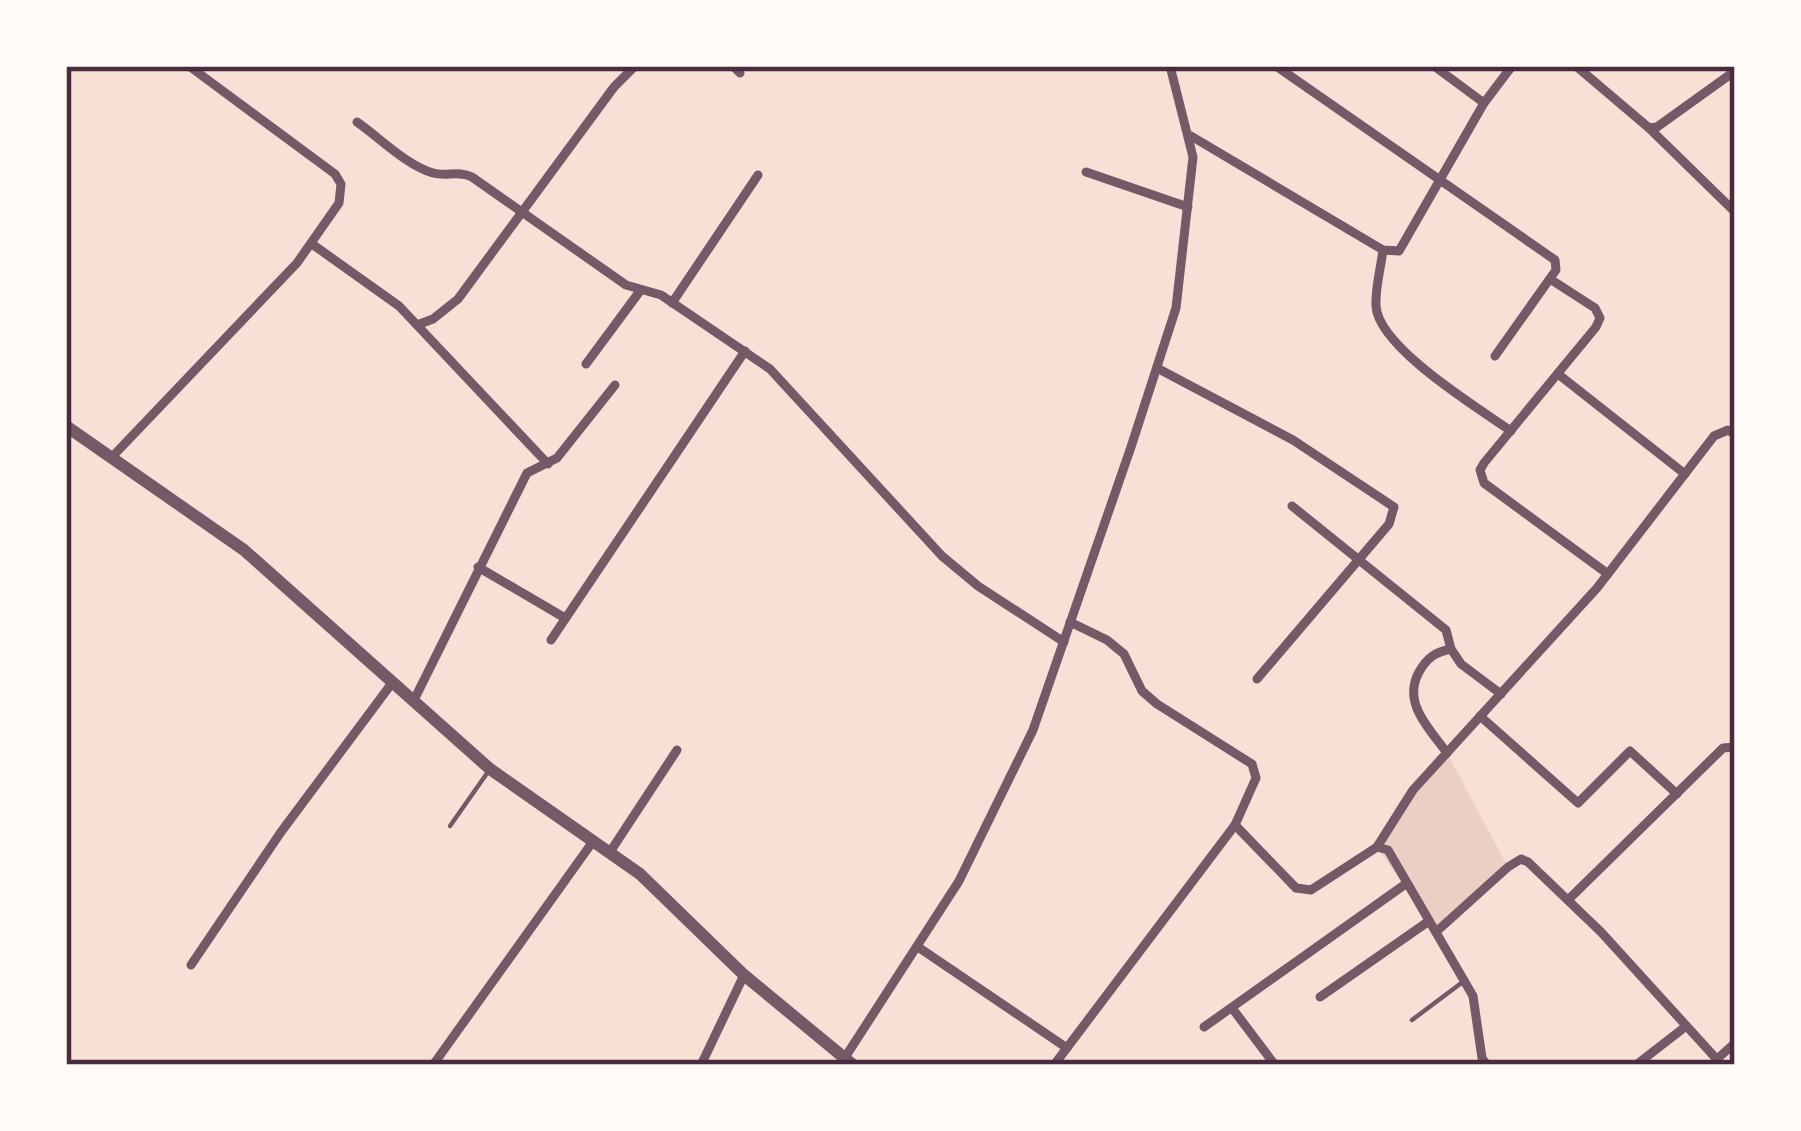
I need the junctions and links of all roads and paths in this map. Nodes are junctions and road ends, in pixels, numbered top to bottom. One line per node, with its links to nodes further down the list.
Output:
1 (189, 66): 19 (street)
2 (635, 66): 17 (street)
3 (1170, 66): 12 (street)
4 (1276, 66): 15 (street)
5 (1435, 66): 9 (street)
6 (1512, 66): 9 (street)
7 (1576, 66): 11 (street)
8 (1735, 71): 11 (street)
9 (1484, 103): 15 (street)
10 (357, 122): 17 (street)
11 (1648, 128): 18 (street)
12 (1189, 135): 16 (street); 20 (street)
13 (1086, 172): 16 (street)
14 (758, 175): 23 (street)
15 (1441, 180): 20 (street); 21 (street)
16 (1188, 207): 28 (street)
17 (521, 212): 22 (street); 24 (street)
18 (1735, 212)
19 (312, 244): 24 (street); 34 (street)
20 (1383, 250): 32 (street)
21 (1550, 279): 26 (street); 29 (street)
22 (640, 291): 23 (street); 27 (street)
23 (673, 303): 25 (street)
24 (417, 325): 35 (street)
25 (745, 351): 41 (street); 44 (street)
26 (1495, 356)
27 (586, 364)
28 (1157, 368): 38 (street); 42 (street)
29 (1558, 374): 32 (street); 36 (street)
30 (615, 385): 35 (street)
31 (66, 426): 34 (street)
32 (1511, 430): 40 (street)
33 (1735, 434): 36 (street)
34 (112, 457): 47 (street)
35 (548, 464): 39 (street)
36 (1685, 474): 40 (street)
37 (1292, 506): 38 (street)
38 (1357, 558): 45 (street); 46 (street)
39 (478, 567): 41 (street); 49 (street)
40 (1608, 574): 48 (street)
41 (565, 618): 43 (street)
42 (1070, 622): 44 (street); 56 (street)
43 (551, 640)
44 (1064, 642): 64 (street)
45 (1451, 649): 48 (street); 53 (street)
46 (1257, 679)
47 (392, 683): 49 (street); 65 (street)
48 (1501, 694): 50 (street)
49 (413, 702): 54 (street)
50 (1480, 716): 53 (street); 55 (street)
51 (1735, 746): 55 (street)
52 (677, 750): 60 (street)
53 (1447, 753): 59 (street)
54 (490, 770): 57 (lane); 58 (street)
55 (1677, 794): 62 (street)
56 (1234, 825): 59 (street); 74 (street)
57 (450, 826)
58 (594, 840): 60 (street); 77 (street)
59 (1377, 847): 61 (street)
60 (610, 852): 66 (street)
61 (1407, 883): 63 (street); 69 (street)
62 (1568, 900): 63 (street); 72 (street)
63 (1432, 926): 67 (street); 68 (street)
64 (917, 947): 74 (street); 75 (street)
65 (191, 965)
66 (745, 975): 75 (street); 78 (street)
67 (1464, 981): 70 (lane); 81 (street)
68 (1320, 997)
69 (1232, 1008): 71 (street); 80 (street)
70 (1412, 1020)
71 (1204, 1027)
72 (1685, 1027): 76 (street); 82 (street)
73 (1735, 1043): 76 (street)
74 (1067, 1048): 79 (street)
75 (849, 1062)
76 (1719, 1062)
77 (433, 1065)
78 (701, 1065)
79 (1054, 1065)
80 (1274, 1065)
81 (1486, 1065)
82 (1636, 1065)

